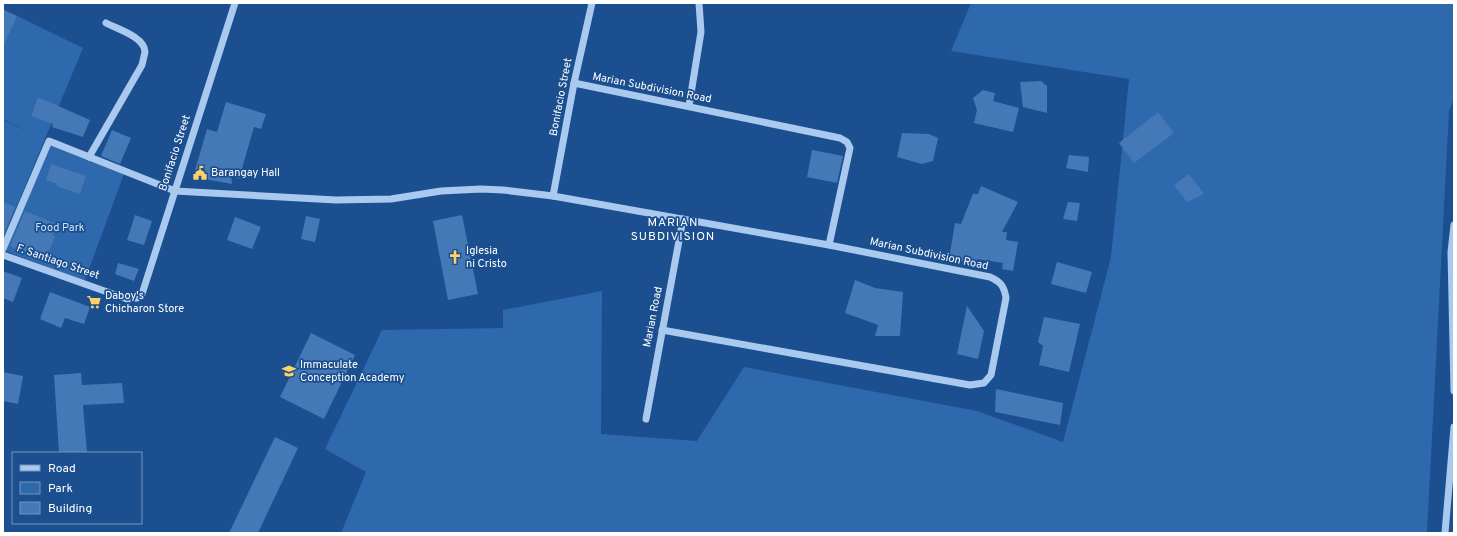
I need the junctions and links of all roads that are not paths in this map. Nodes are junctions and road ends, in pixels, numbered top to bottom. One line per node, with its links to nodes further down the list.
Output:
1 (235, 3): 8 (street, Bonifacio Street)
2 (592, 3): 5 (street, Bonifacio Street)
3 (699, 3): 6 (street)
4 (106, 23): 7 (street)
5 (574, 84): 6 (street, Marian Subdivision Road); 9 (street, Bonifacio Street)
6 (689, 106): 12 (street, Marian Subdivision Road)
7 (89, 157): 8 (street); 13 (street)
8 (175, 191): 9 (street); 15 (street, Bonifacio Street)
9 (553, 196): 10 (street)
10 (683, 219): 12 (street); 16 (street, Marian Road)
11 (1454, 225): 17 (street)
12 (829, 245): 16 (street, Marian Subdivision Road)
13 (3, 249)
14 (3, 254): 15 (street, F. Santiago Street)
15 (127, 299)
16 (662, 330): 18 (street, Marian Road)
17 (1454, 391)
18 (646, 419)
19 (1454, 427): 20 (street)
20 (1445, 533)

